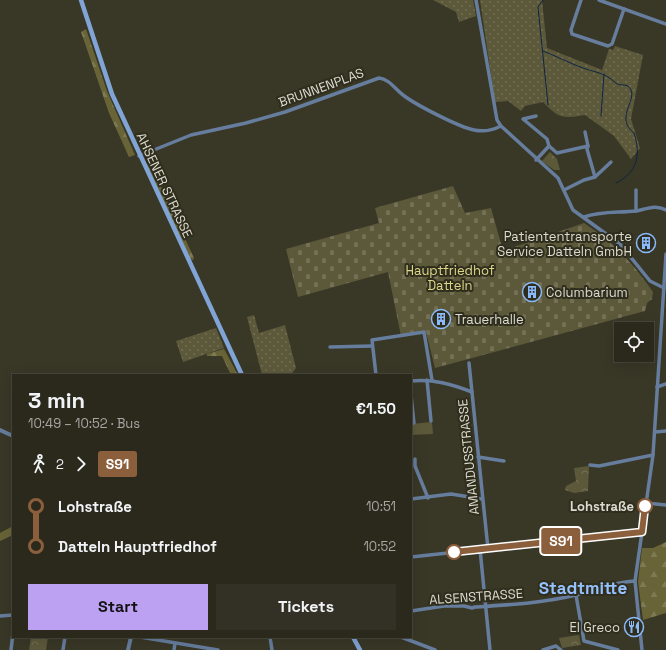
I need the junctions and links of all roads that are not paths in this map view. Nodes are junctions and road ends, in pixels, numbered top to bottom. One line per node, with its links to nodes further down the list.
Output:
1 (81, 0): 13 (main road, AHSENER STRASSE)
2 (476, 0): 9 (street)
3 (581, 0): 6 (street)
4 (598, 0): 5 (street)
5 (609, 2): 6 (street)
6 (624, 9): 7 (street)
7 (666, 24)
8 (536, 116): 11 (street)
9 (501, 126): 13 (street, BRUNNENPLAS); 14 (street)
10 (585, 132): 12 (street)
11 (549, 146): 12 (street); 14 (street)
12 (588, 146): 16 (street)
13 (139, 156): 28 (main road, AHSENER STRASSE)
14 (536, 160): 17 (street)
15 (611, 162): 16 (street)
16 (596, 177): 17 (street)
17 (564, 190): 21 (street)
18 (636, 190): 20 (street)
19 (666, 210): 20 (street)
20 (636, 211): 21 (street)
21 (584, 217): 24 (street)
22 (666, 254): 23 (street)
23 (665, 269): 24 (street)
24 (664, 288): 34 (street)
25 (372, 346): 26 (street); 29 (street); 31 (street)
26 (330, 347)
27 (469, 363): 35 (street, AMANDUSSTRASSE)
28 (242, 374)
29 (376, 374)
30 (427, 380): 31 (street); 32 (street); 37 (street)
31 (432, 380): 35 (street)
32 (412, 381)
33 (666, 384): 34 (street)
34 (658, 387): 41 (street)
35 (472, 392): 44 (street, AMANDUSSTRASSE)
36 (412, 404): 38 (street)
37 (431, 421)
38 (414, 423)
39 (0, 430): 42 (street)
40 (666, 431): 41 (street)
41 (655, 432): 43 (street)
42 (12, 436)
43 (653, 455): 47 (street); 51 (street)
44 (478, 457): 46 (street); 50 (street, AMANDUSSTRASSE)
45 (415, 459): 48 (street)
46 (504, 461)
47 (590, 465)
48 (428, 498): 49 (street); 50 (street)
49 (412, 499)
50 (482, 499): 55 (street, AMANDUSSTRASSE)
51 (646, 503): 52 (street); 53 (street)
52 (666, 505)
53 (642, 532): 55 (street); 57 (street)
54 (480, 549): 55 (street); 56 (street); 59 (street)
55 (488, 549)
56 (412, 557)
57 (635, 581): 58 (street, ALSENSTRASSE); 83 (street)
58 (576, 595): 59 (street, ALSENSTRASSE); 82 (street)
59 (486, 606): 60 (street, ALSENSTRASSE); 79 (street)
60 (412, 611)
61 (12, 615): 62 (street)
62 (0, 616)
63 (12, 638): 71 (street)
64 (65, 638): 72 (street)
65 (131, 638): 73 (street)
66 (146, 638): 70 (street)
67 (270, 638): 76 (street)
68 (354, 638): 77 (main road)
69 (404, 638): 78 (street)
70 (175, 643): 74 (street); 75 (street)
71 (11, 650)
72 (63, 650)
73 (128, 650)
74 (174, 650)
75 (218, 650)
76 (272, 650)
77 (360, 650)
78 (435, 650)
79 (490, 650)
80 (543, 650): 81 (street)
81 (561, 650)
82 (618, 650)
83 (642, 650)

